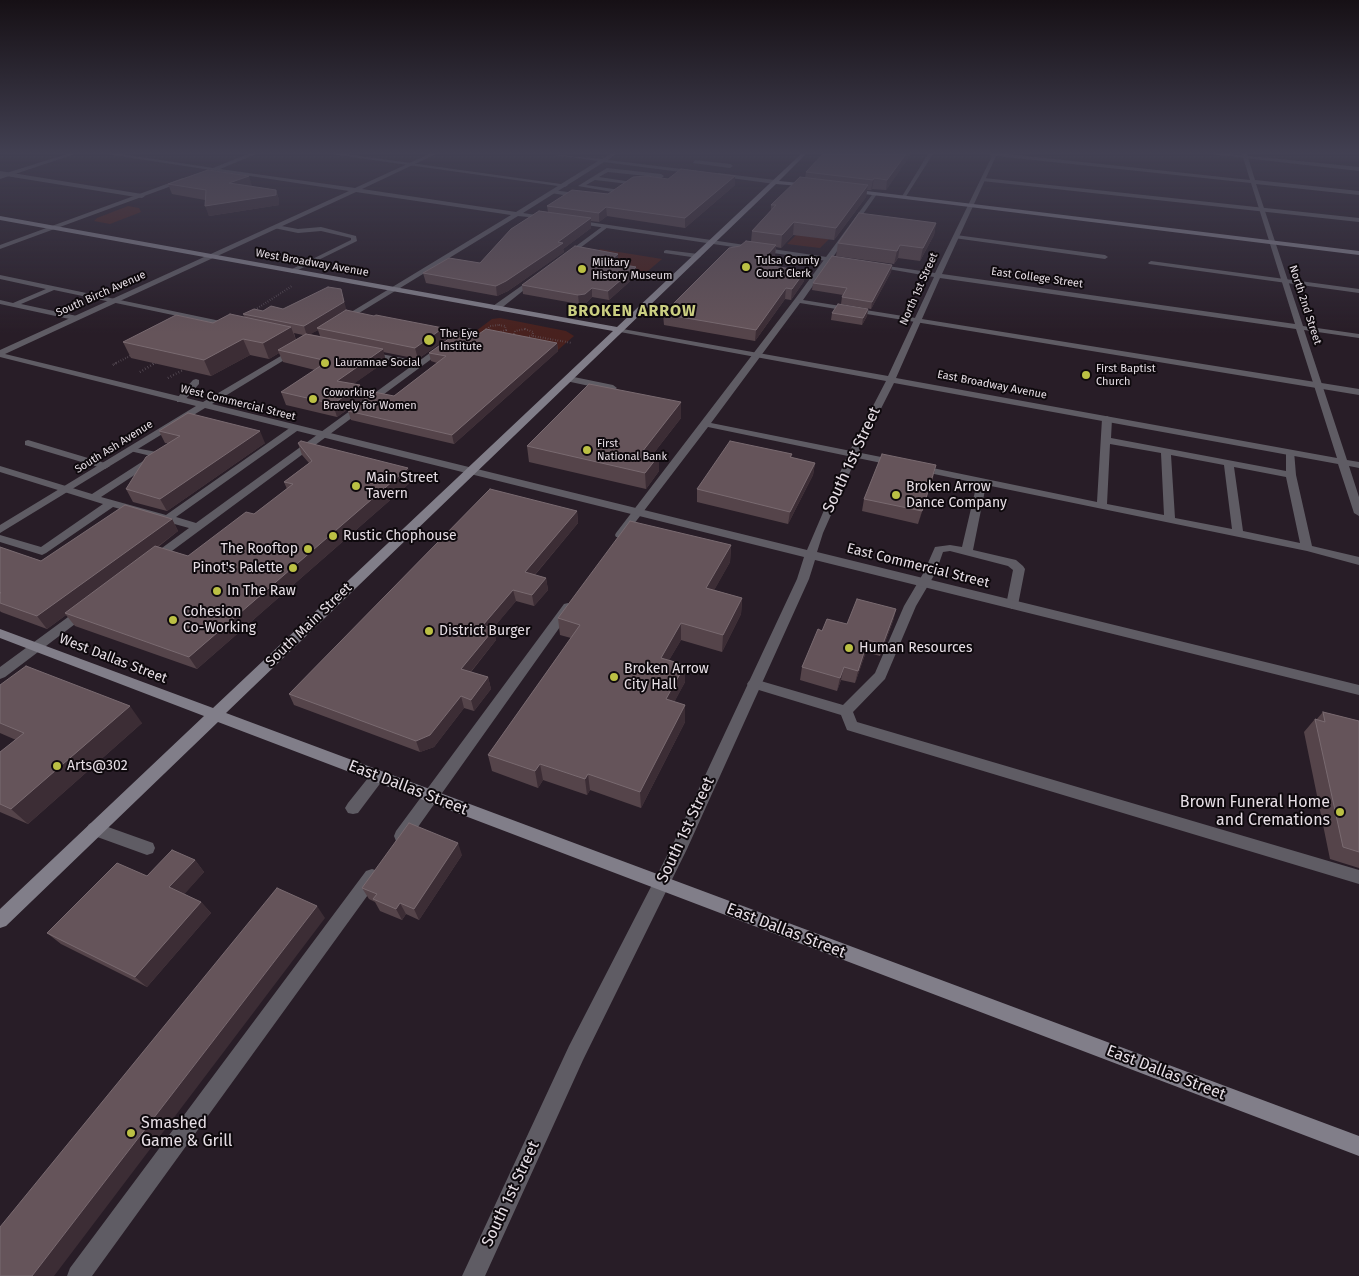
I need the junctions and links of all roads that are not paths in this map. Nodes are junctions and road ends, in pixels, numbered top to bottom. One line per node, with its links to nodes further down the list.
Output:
1 (94, 214): 17 (street)
2 (305, 214): 15 (street, South Birch Avenue)
3 (514, 214): 4 (street)
4 (517, 214): 12 (street); 38 (street)
5 (742, 214): 19 (street, South Main Street)
6 (860, 214): 27 (street)
7 (967, 214): 18 (street, North 1st Street)
8 (1041, 214): 20 (street)
9 (1264, 214): 20 (street, North 2nd Street)
10 (1302, 214): 13 (street)
11 (0, 218): 17 (street, West Broadway Avenue)
12 (556, 220)
13 (1359, 220)
14 (566, 221): 16 (street)
15 (276, 227): 24 (street, South Birch Avenue); 32 (street)
16 (605, 227): 19 (street); 28 (street)
17 (54, 228): 21 (street); 24 (street, West Broadway Avenue)
18 (956, 237): 26 (street); 34 (street, North 1st Street)
19 (712, 242): 25 (street, South Main Street); 27 (street)
20 (1274, 242): 23 (street); 36 (street, North 2nd Street)
21 (0, 247)
22 (666, 252): 25 (street)
23 (1359, 253)
24 (211, 256): 32 (street, West Broadway Avenue); 40 (street, South Birch Avenue)
25 (698, 256): 51 (street, South Main Street)
26 (1105, 257)
27 (827, 259): 29 (street); 41 (street)
28 (558, 262)
29 (855, 263)
30 (1150, 263): 36 (street)
31 (864, 265): 34 (street, East College Street)
32 (292, 271): 38 (street, West Broadway Avenue)
33 (542, 274): 44 (street)
34 (938, 275): 46 (street, North 1st Street); 49 (street, East College Street)
35 (0, 277): 37 (street)
36 (1284, 280): 39 (street); 49 (street, North 2nd Street)
37 (53, 288): 40 (street); 43 (street)
38 (394, 290): 44 (street, West Broadway Avenue); 48 (street)
39 (1359, 290)
40 (114, 300): 45 (street, South Birch Avenue); 47 (street)
41 (798, 301): 46 (street); 56 (street)
42 (0, 302): 43 (street)
43 (14, 305): 45 (street)
44 (496, 308): 51 (street, West Broadway Avenue)
45 (74, 318): 55 (street, South Birch Avenue)
46 (917, 319): 59 (street, North 1st Street); 61 (street)
47 (238, 327)
48 (332, 327)
49 (1300, 327): 52 (street, East College Street); 61 (street, North 2nd Street)
50 (468, 329): 57 (street)
51 (620, 330): 56 (street, East Broadway Avenue); 58 (street, South Main Street)
52 (1359, 336)
53 (301, 346): 65 (street, South Ash Avenue)
54 (356, 351): 57 (street)
55 (0, 354): 64 (street, West Commercial Street)
56 (755, 355): 59 (street, East Broadway Avenue); 67 (street)
57 (421, 364): 69 (street)
58 (569, 379): 62 (street); 81 (street, South Main Street)
59 (891, 379): 66 (street, East Broadway Avenue); 75 (street, South 1st Street)
60 (196, 382): 64 (street)
61 (1320, 386): 63 (street); 76 (street, North 2nd Street)
62 (613, 388)
63 (1359, 392)
64 (180, 400): 65 (street, West Commercial Street)
65 (203, 406): 68 (street, West Commercial Street); 72 (street, South Ash Avenue)
66 (1106, 419): 70 (street); 74 (street, East Broadway Avenue)
67 (705, 424): 75 (street); 88 (street)
68 (294, 429): 69 (street, West Commercial Street); 90 (street)
69 (323, 435): 81 (street, West Commercial Street); 92 (street)
70 (1106, 440): 73 (street); 87 (street)
71 (28, 443): 79 (street)
72 (133, 449): 79 (street, South Ash Avenue); 85 (street)
73 (1166, 451): 77 (street); 91 (street)
74 (1291, 453): 76 (street, East Broadway Avenue); 82 (street)
75 (853, 454): 83 (street); 99 (street, South 1st Street)
76 (1343, 462): 78 (street, East Broadway Avenue); 89 (street, North 2nd Street)
77 (1229, 463): 82 (street); 94 (street)
78 (1359, 465)
79 (105, 466): 84 (street, South Ash Avenue)
80 (0, 468): 84 (street)
81 (471, 471): 88 (street, East Commercial Street); 112 (street, South Main Street)
82 (1290, 475): 97 (street)
83 (982, 481): 87 (street); 98 (street)
84 (67, 489): 85 (street); 93 (street, South Ash Avenue)
85 (93, 498): 86 (street)
86 (112, 503): 90 (street); 95 (street)
87 (1102, 505): 91 (street)
88 (636, 512): 96 (street); 99 (street, East Commercial Street)
89 (1359, 513)
90 (167, 519): 92 (street)
91 (1170, 519): 94 (street)
92 (195, 526): 101 (street)
93 (0, 530)
94 (1238, 534): 97 (street)
95 (0, 538)
96 (614, 544)
97 (1308, 548): 100 (street)
98 (967, 552): 102 (street); 105 (street)
99 (811, 555): 102 (street, East Commercial Street); 109 (street, South 1st Street)
100 (1359, 560)
101 (140, 568)
102 (924, 583): 105 (street, East Commercial Street); 111 (street)
103 (573, 600): 114 (street)
104 (93, 604): 107 (street)
105 (1012, 605): 110 (street, East Commercial Street)
106 (0, 633): 107 (street, West Dallas Street)
107 (37, 647): 108 (street); 112 (street, West Dallas Street)
108 (0, 674)
109 (754, 684): 111 (street); 121 (street, South 1st Street)
110 (1359, 690)
111 (846, 711): 120 (street)
112 (215, 715): 113 (street, East Dallas Street); 116 (street, South Main Street)
113 (377, 777): 114 (street, East Dallas Street); 115 (street)
114 (431, 797): 118 (street); 121 (street, East Dallas Street)
115 (353, 808)
116 (94, 829): 117 (street); 122 (street, South Main Street)
117 (147, 848)
118 (392, 850)
119 (380, 866): 124 (street)
120 (1359, 877)
121 (662, 884): 123 (street, East Dallas Street); 125 (street, South 1st Street)
122 (0, 920)
123 (1359, 1146)
124 (78, 1276)
125 (473, 1276)

